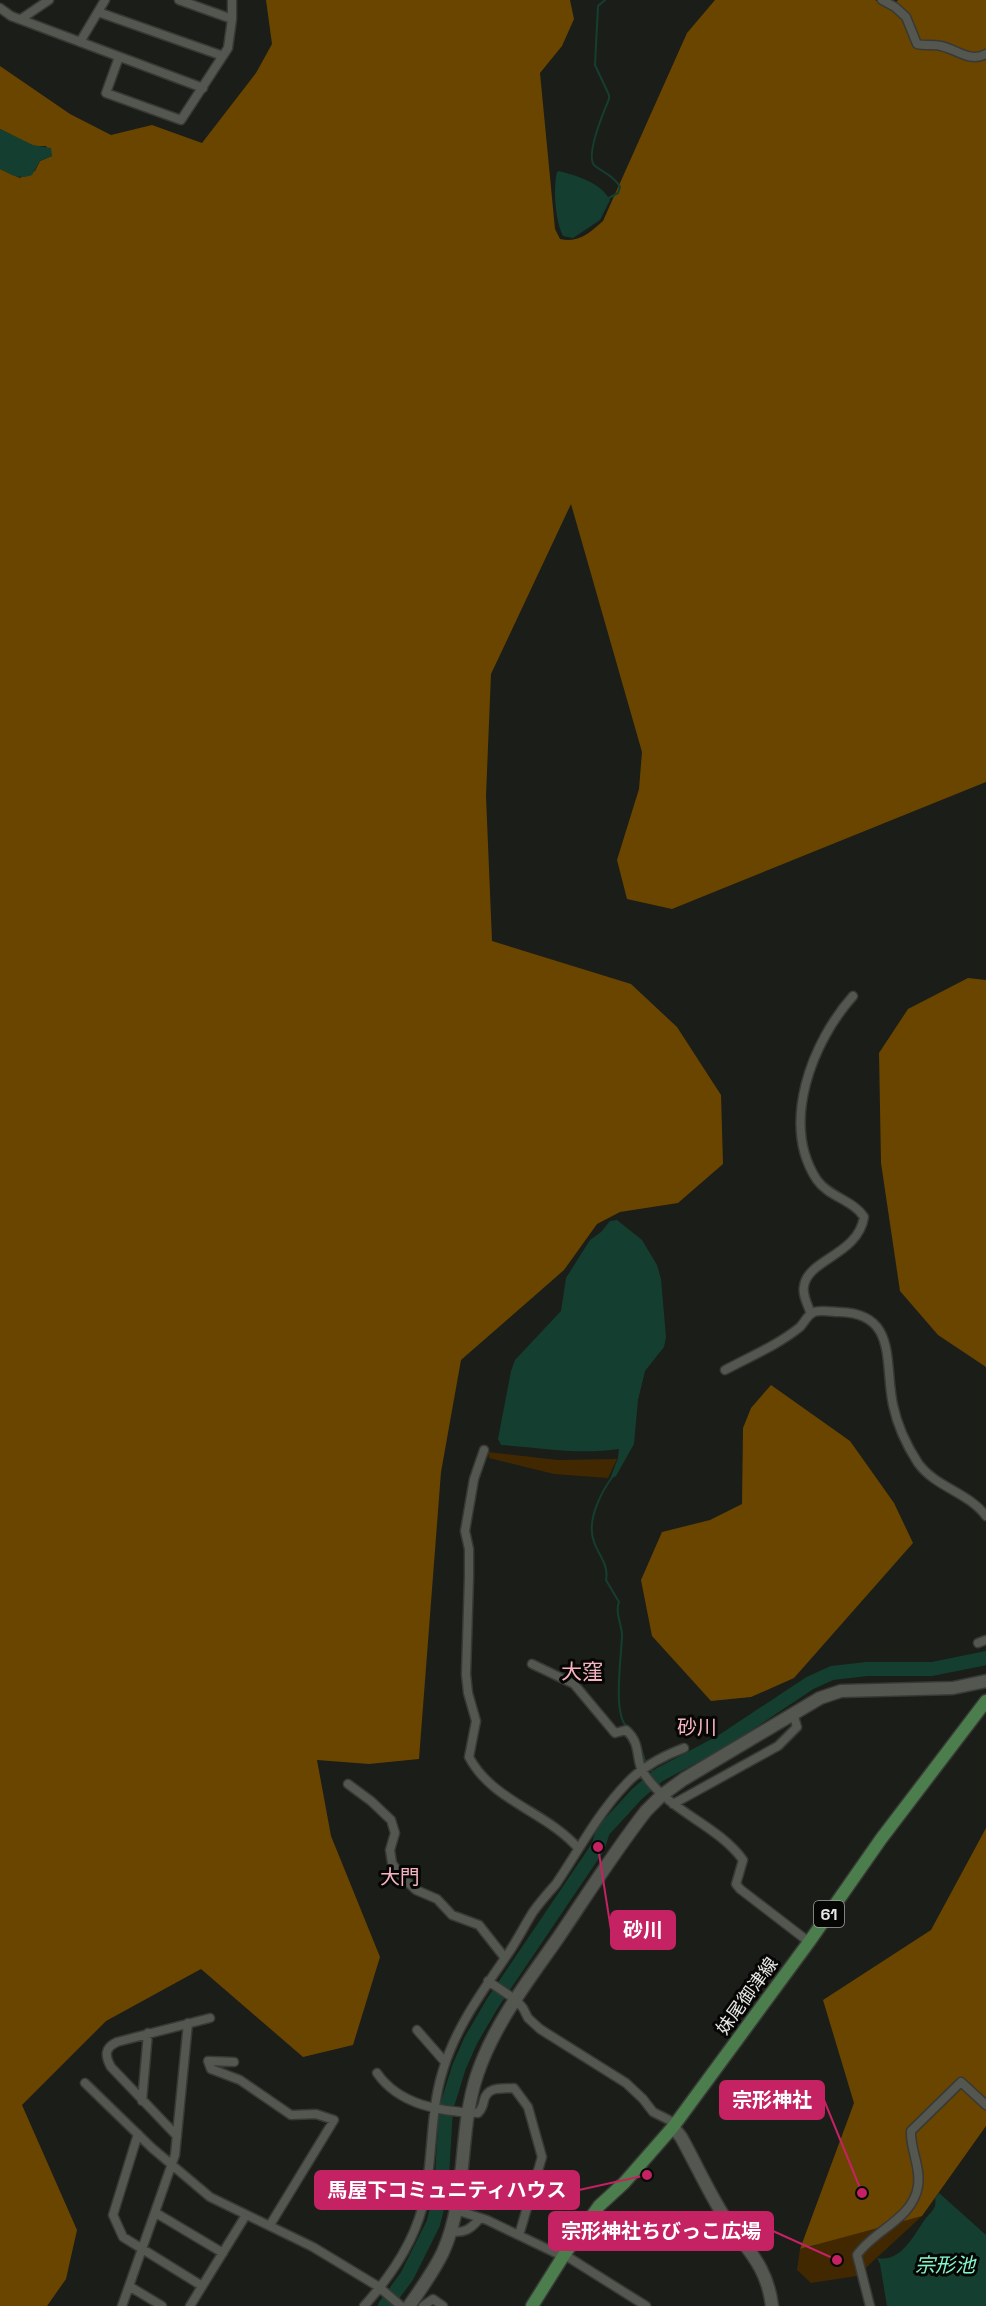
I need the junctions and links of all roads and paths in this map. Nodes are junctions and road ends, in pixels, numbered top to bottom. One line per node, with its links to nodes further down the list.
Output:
1 (49, 0): 8 (street)
2 (105, 0): 7 (street)
3 (179, 0): 9 (street)
4 (232, 0): 9 (street)
5 (882, 0): 11 (street)
6 (0, 8): 8 (street)
7 (98, 12): 10 (street); 12 (street)
8 (21, 19): 10 (street)
9 (232, 19): 12 (street)
10 (80, 42): 13 (street)
11 (986, 54)
12 (223, 56): 14 (street)
13 (119, 57): 14 (street); 14 (street)
14 (203, 88)
15 (853, 996): 16 (street)
16 (811, 1314): 17 (street); 19 (street)
17 (725, 1370)
18 (484, 1450): 29 (street)
19 (986, 1516)
20 (532, 1664): 25 (street)
21 (986, 1681): 23 (street)
22 (986, 1701): 30 (main road, 妹尾御津線 / 61)
23 (793, 1713): 27 (street); 28 (street)
24 (684, 1748): 25 (street)
25 (645, 1768): 27 (street); 29 (street)
26 (348, 1784): 31 (street)
27 (660, 1793): 28 (street); 33 (street)
28 (673, 1804): 30 (street)
29 (578, 1848): 31 (street)
30 (809, 1942): 46 (main road, 妹尾御津線 / 61)
31 (506, 1958): 32 (street)
32 (489, 1982): 33 (street); 38 (street)
33 (513, 1998): 45 (street); 46 (street)
34 (210, 2018): 35 (street)
35 (188, 2023): 37 (street); 48 (street)
36 (417, 2030): 38 (street)
37 (148, 2033): 42 (street); 42 (street)
38 (445, 2061): 44 (street)
39 (234, 2062): 54 (street)
40 (377, 2073): 44 (street)
41 (86, 2083): 47 (street)
42 (142, 2100): 48 (street)
43 (986, 2104): 73 (street)
44 (434, 2109): 45 (street); 62 (street)
45 (465, 2113): 50 (street); 56 (street)
46 (673, 2127): 59 (main road, 妹尾御津線 / 61); 72 (street)
47 (138, 2134): 49 (street); 57 (street)
48 (177, 2136): 49 (street)
49 (172, 2164): 51 (street); 52 (street)
50 (456, 2210): 53 (street); 55 (street)
51 (156, 2212): 57 (street); 58 (street)
52 (246, 2215): 54 (street); 58 (street)
53 (480, 2218): 55 (street); 56 (street)
54 (270, 2225): 62 (street)
55 (450, 2231): 63 (street)
56 (519, 2235): 59 (street)
57 (143, 2250): 60 (street); 61 (street)
58 (223, 2253): 61 (street)
59 (564, 2255): 70 (main road, 妹尾御津線 / 61); 71 (street)
60 (129, 2286): 64 (street); 65 (street)
61 (202, 2286): 66 (street)
62 (380, 2288): 63 (street); 67 (street)
63 (403, 2305)
64 (122, 2306)
65 (162, 2306)
66 (190, 2306)
67 (364, 2306)
68 (423, 2306): 69 (street)
69 (443, 2306)
70 (532, 2306)
71 (646, 2306)
72 (772, 2306)
73 (870, 2306)

